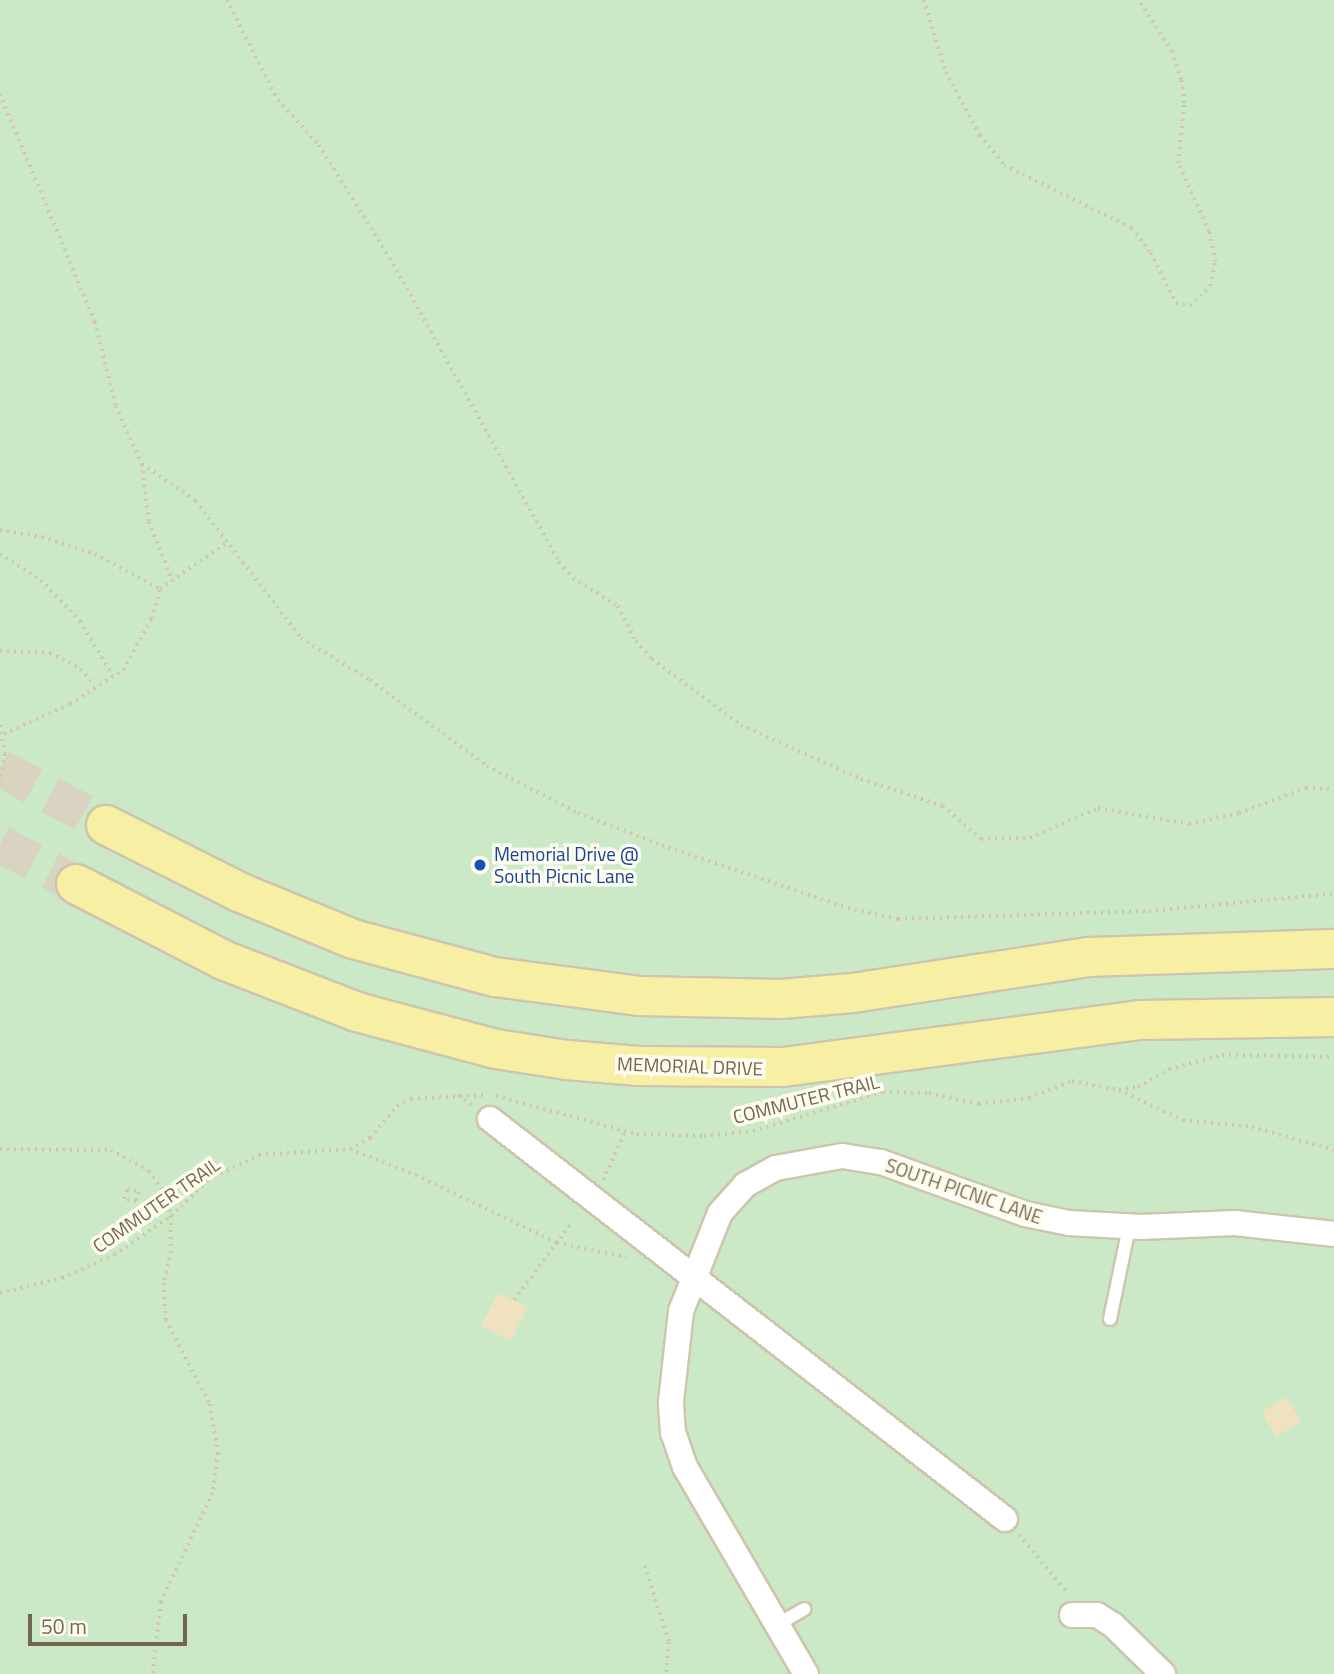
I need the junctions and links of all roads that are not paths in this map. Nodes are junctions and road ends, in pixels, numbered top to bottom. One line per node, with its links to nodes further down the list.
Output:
1 (106, 825): 3 (main road)
2 (76, 884): 4 (main road, MEMORIAL DRIVE)
3 (1334, 949)
4 (1334, 1017)
5 (490, 1119): 8 (street)
6 (1129, 1227): 7 (street, SOUTH PICNIC LANE); 8 (street, SOUTH PICNIC LANE); 9 (lane)
7 (1334, 1234)
8 (692, 1273): 10 (street); 13 (street, SOUTH PICNIC LANE)
9 (1110, 1319)
10 (1005, 1519)
11 (804, 1609): 13 (lane)
12 (1072, 1615): 15 (street)
13 (775, 1626): 14 (street, SOUTH PICNIC LANE)
14 (806, 1674)
15 (1163, 1674)

